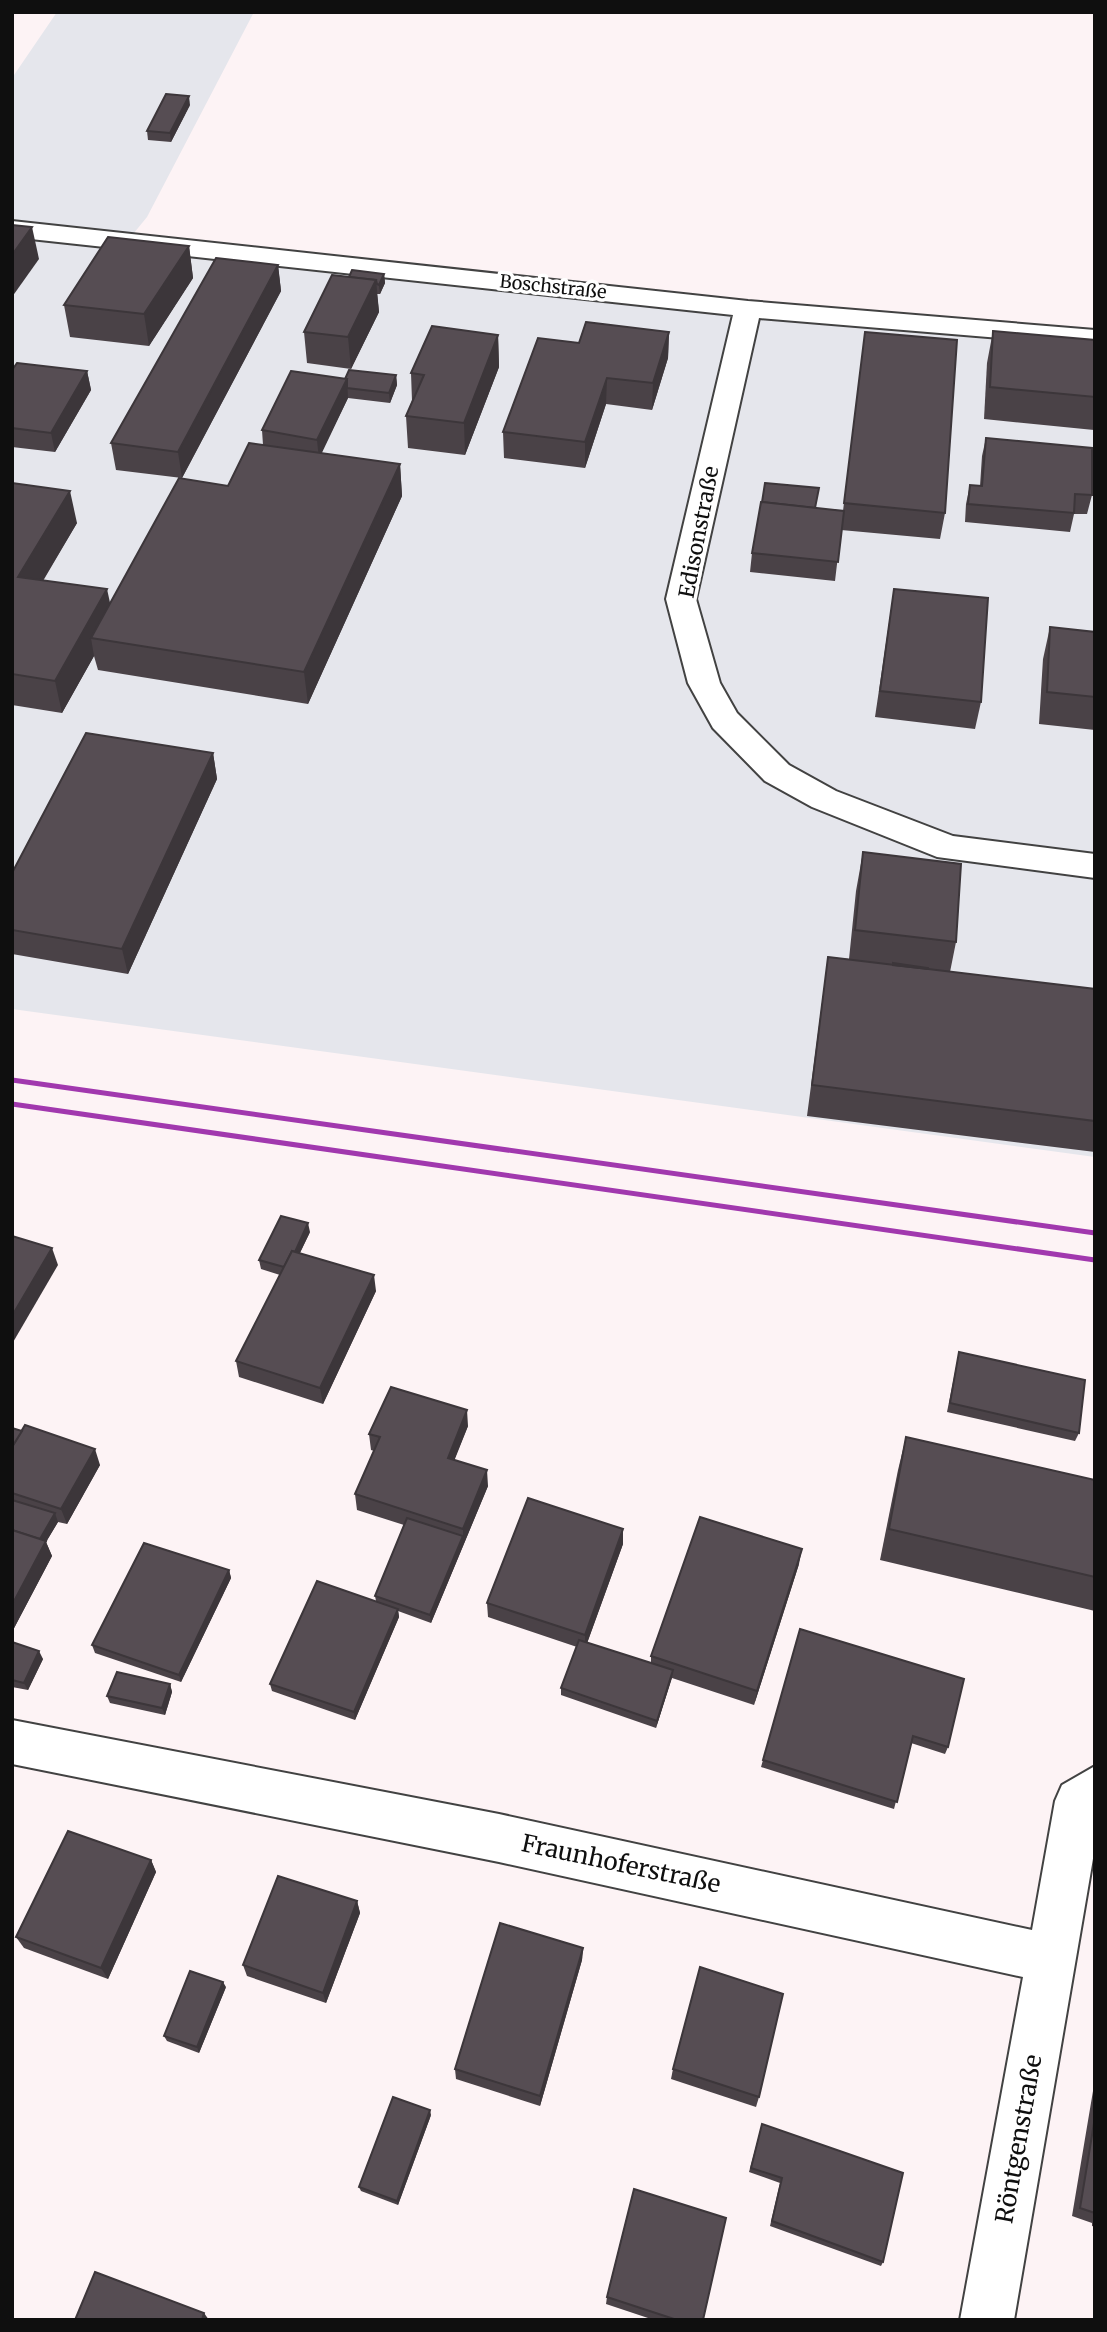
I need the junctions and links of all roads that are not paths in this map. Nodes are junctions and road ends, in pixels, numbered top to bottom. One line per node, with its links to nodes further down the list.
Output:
1 (12, 229): 2 (street, Boschstraße)
2 (748, 309): 3 (street, Boschstraße); 4 (street, Edisonstraße)
3 (1095, 338)
4 (1095, 866)
5 (12, 1742): 7 (street, Fraunhoferstraße)
6 (1095, 1789): 7 (street)
7 (1051, 1959): 8 (street, Röntgenstraße)
8 (987, 2320)

